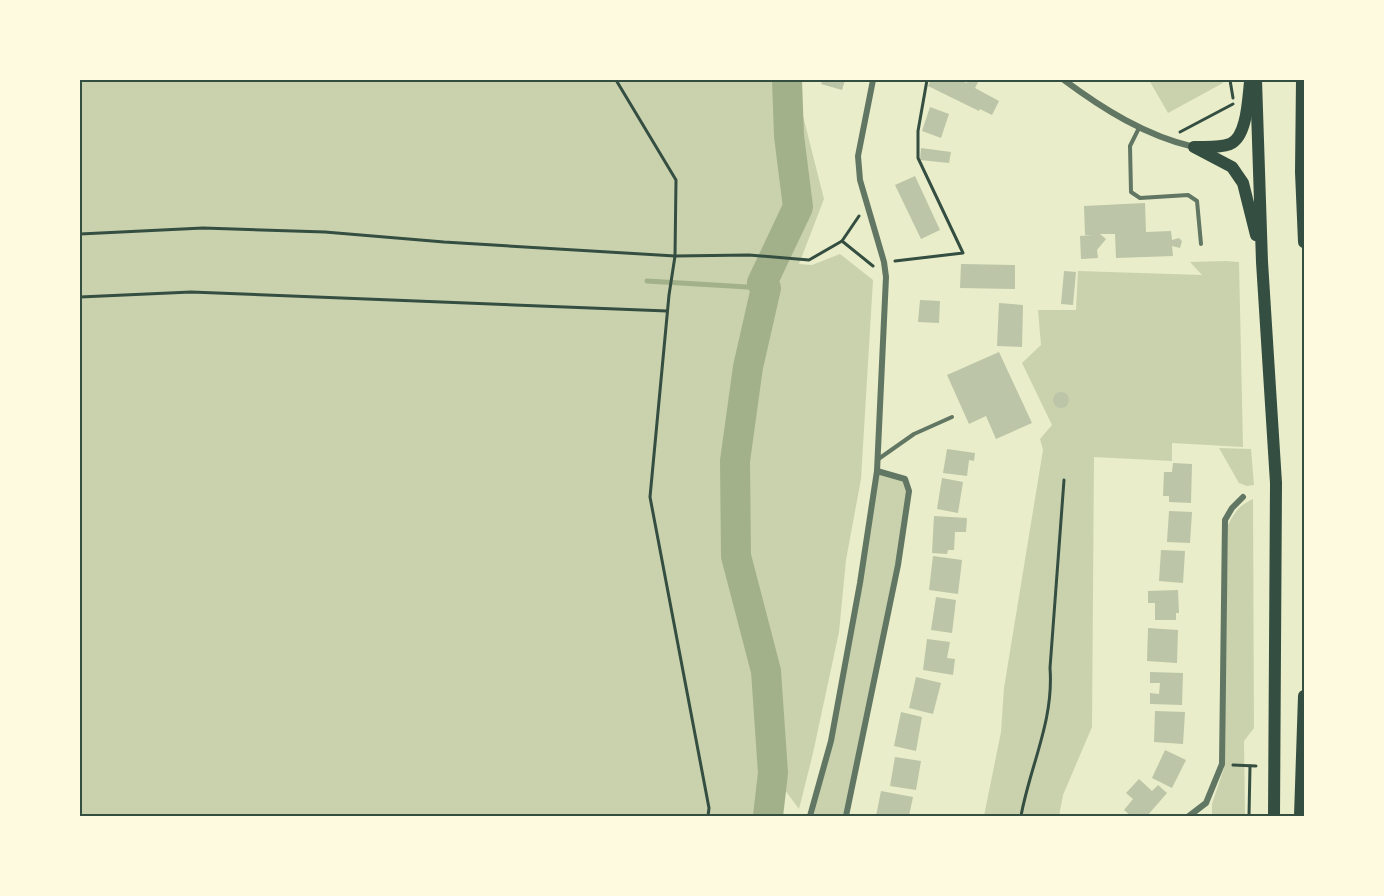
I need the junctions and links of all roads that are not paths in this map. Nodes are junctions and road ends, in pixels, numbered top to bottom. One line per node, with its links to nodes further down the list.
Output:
1 (873, 80): 14 (street)
2 (1064, 80): 6 (street)
3 (1251, 80): 7 (highway)
4 (1256, 80): 12 (highway)
5 (1302, 80): 8 (highway)
6 (1140, 127): 7 (street); 11 (lane)
7 (1194, 147): 12 (highway)
8 (1301, 172): 9 (highway); 10 (highway)
9 (1305, 190)
10 (1305, 242)
11 (1201, 244)
12 (1262, 262): 21 (highway)
13 (952, 417): 14 (lane)
14 (877, 460): 15 (street)
15 (877, 471): 18 (street); 19 (street)
16 (1243, 497): 20 (street)
17 (1305, 696): 22 (highway)
18 (810, 816)
19 (846, 816)
20 (1189, 816)
21 (1274, 816)
22 (1300, 816)

